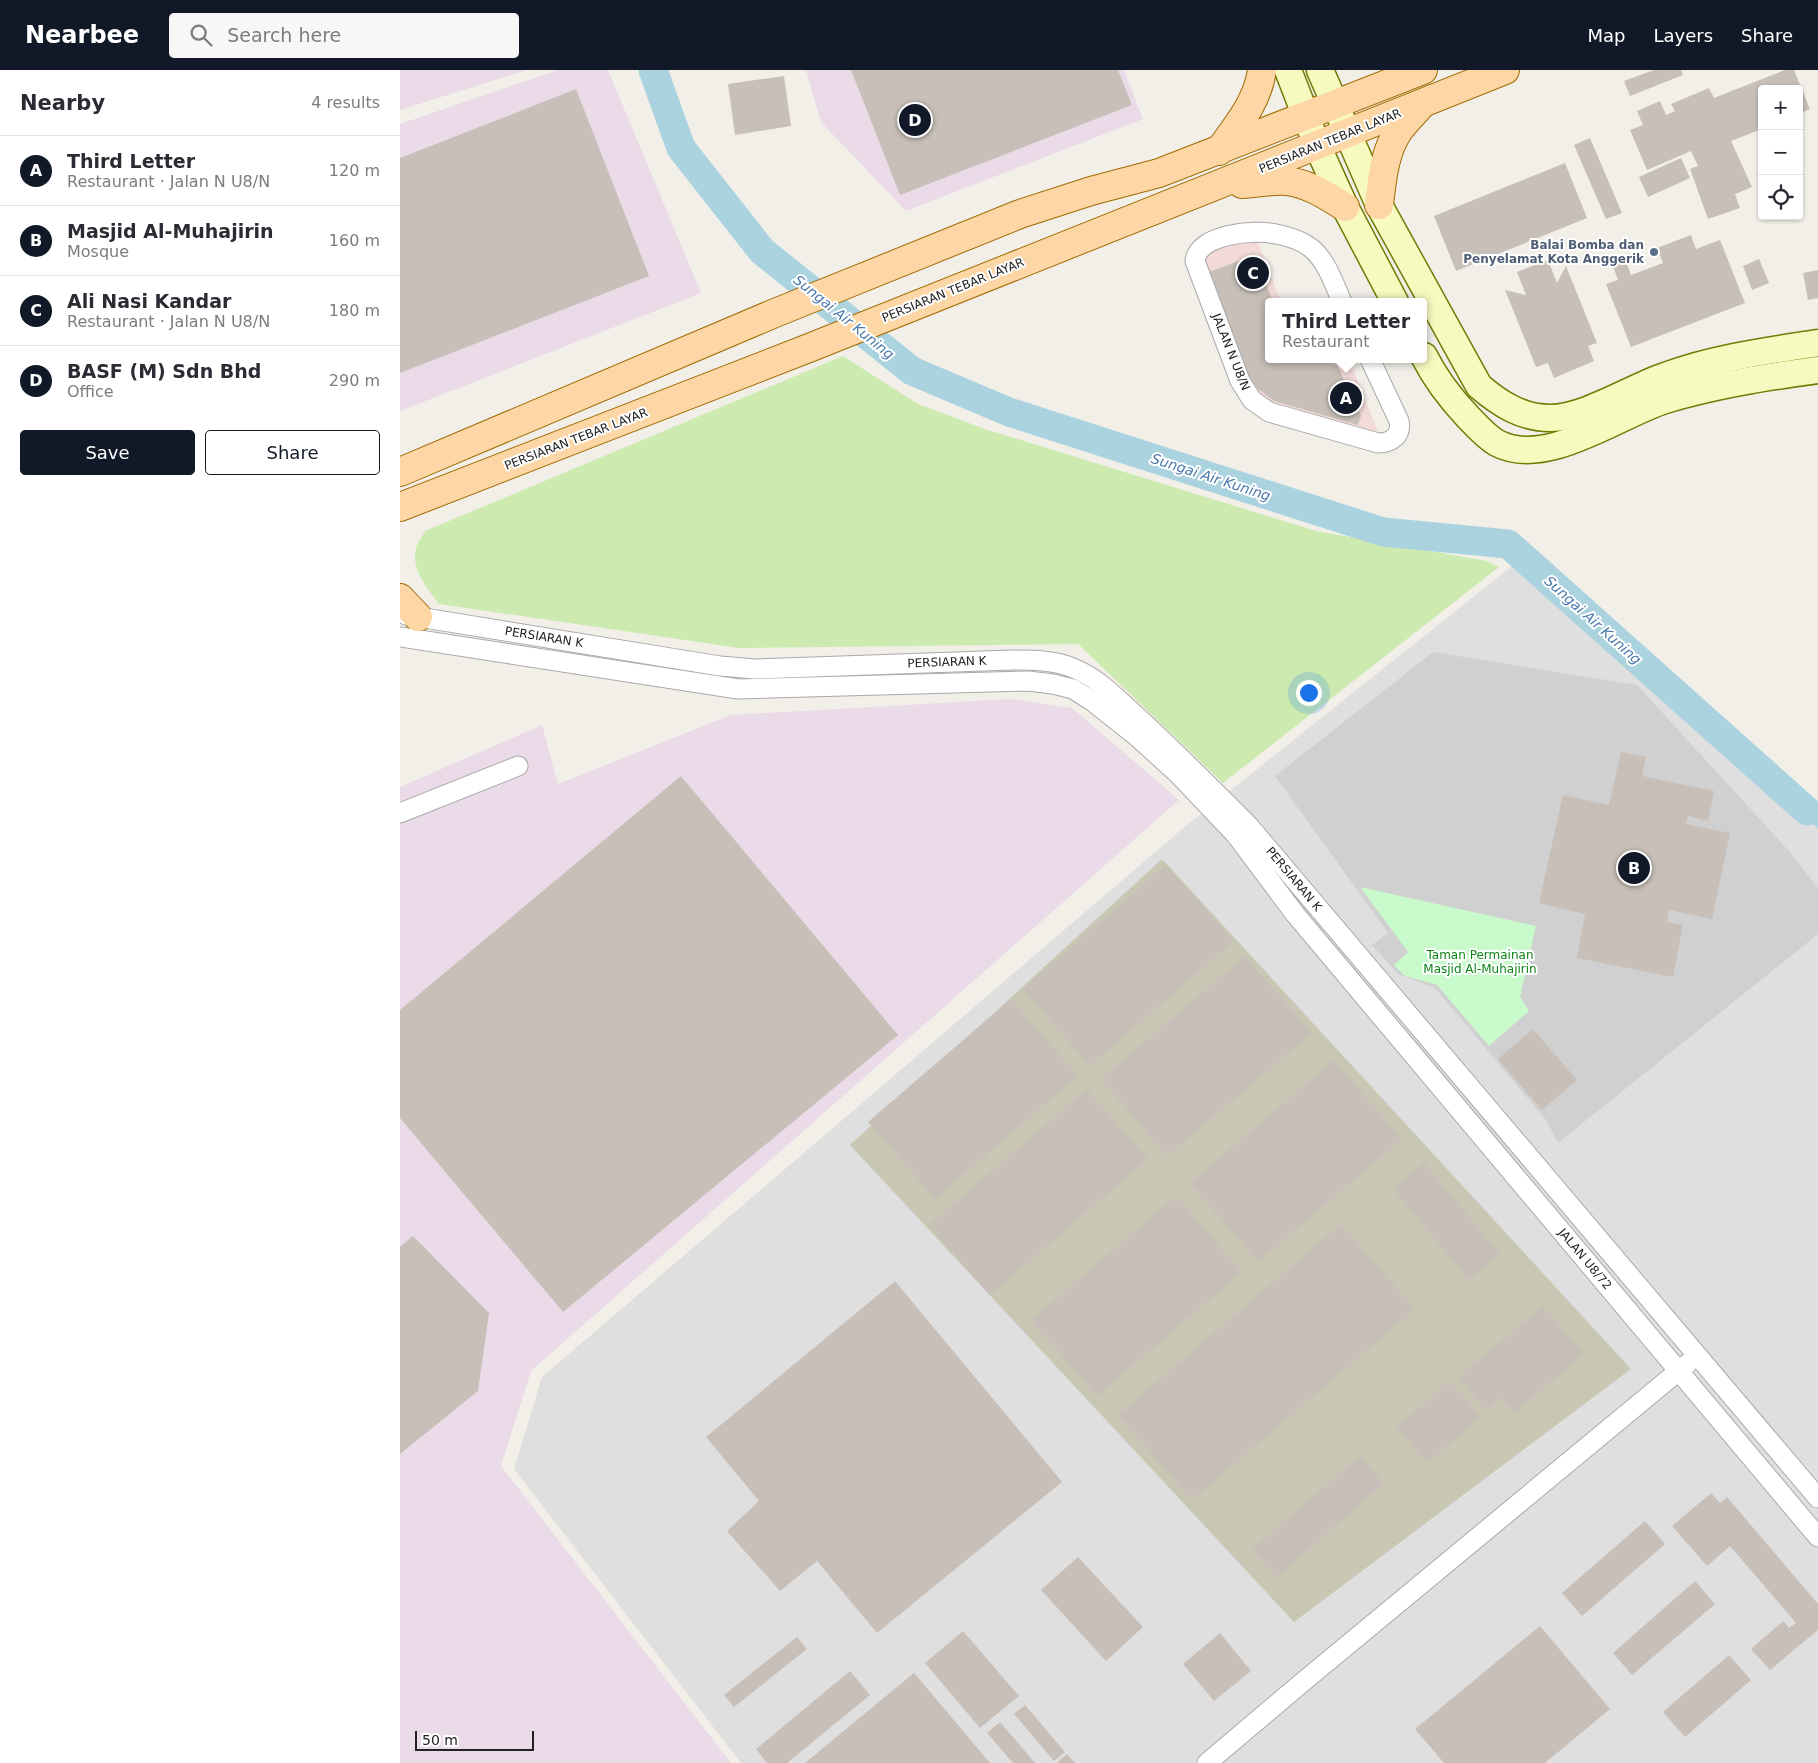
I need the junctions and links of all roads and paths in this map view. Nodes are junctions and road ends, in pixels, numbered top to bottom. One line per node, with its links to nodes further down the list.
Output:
1 (1262, 70): 11 (main road)
2 (1288, 70): 8 (street)
3 (1320, 70): 7 (street)
4 (1423, 70): 7 (main road)
5 (1505, 70): 6 (main road, PERSIARAN TEBAR LAYAR)
6 (1422, 103): 9 (main road, PERSIARAN TEBAR LAYAR); 13 (main road)
7 (1335, 104): 8 (main road); 9 (street)
8 (1306, 116): 10 (street); 11 (main road)
9 (1348, 133): 10 (main road, PERSIARAN TEBAR LAYAR); 13 (street)
10 (1318, 146): 12 (main road, PERSIARAN TEBAR LAYAR); 14 (street)
11 (1219, 151): 21 (main road)
12 (1219, 185): 14 (main road); 22 (main road, PERSIARAN TEBAR LAYAR)
13 (1380, 205): 17 (street)
14 (1345, 206): 16 (street)
15 (1340, 298): 19 (street, JALAN N U8/N)
16 (1393, 298)
17 (1818, 343)
18 (1427, 362): 20 (street)
19 (1372, 363)
20 (1818, 370)
21 (400, 472)
22 (429, 496): 23 (main road, PERSIARAN TEBAR LAYAR); 24 (main road)
23 (400, 507)
24 (400, 529)
25 (406, 609): 30 (street, PERSIARAN K)
26 (400, 637): 29 (street, PERSIARAN K)
27 (518, 766): 28 (street)
28 (400, 812)
29 (1352, 982): 32 (street, JALAN U8/72)
30 (1399, 1003): 31 (street, JALAN U8/72)
31 (1696, 1356): 32 (street); 33 (street, JALAN U8/72)
32 (1678, 1371): 34 (street, JALAN U8/72); 35 (street)
33 (1818, 1498)
34 (1818, 1537)
35 (1207, 1763)

